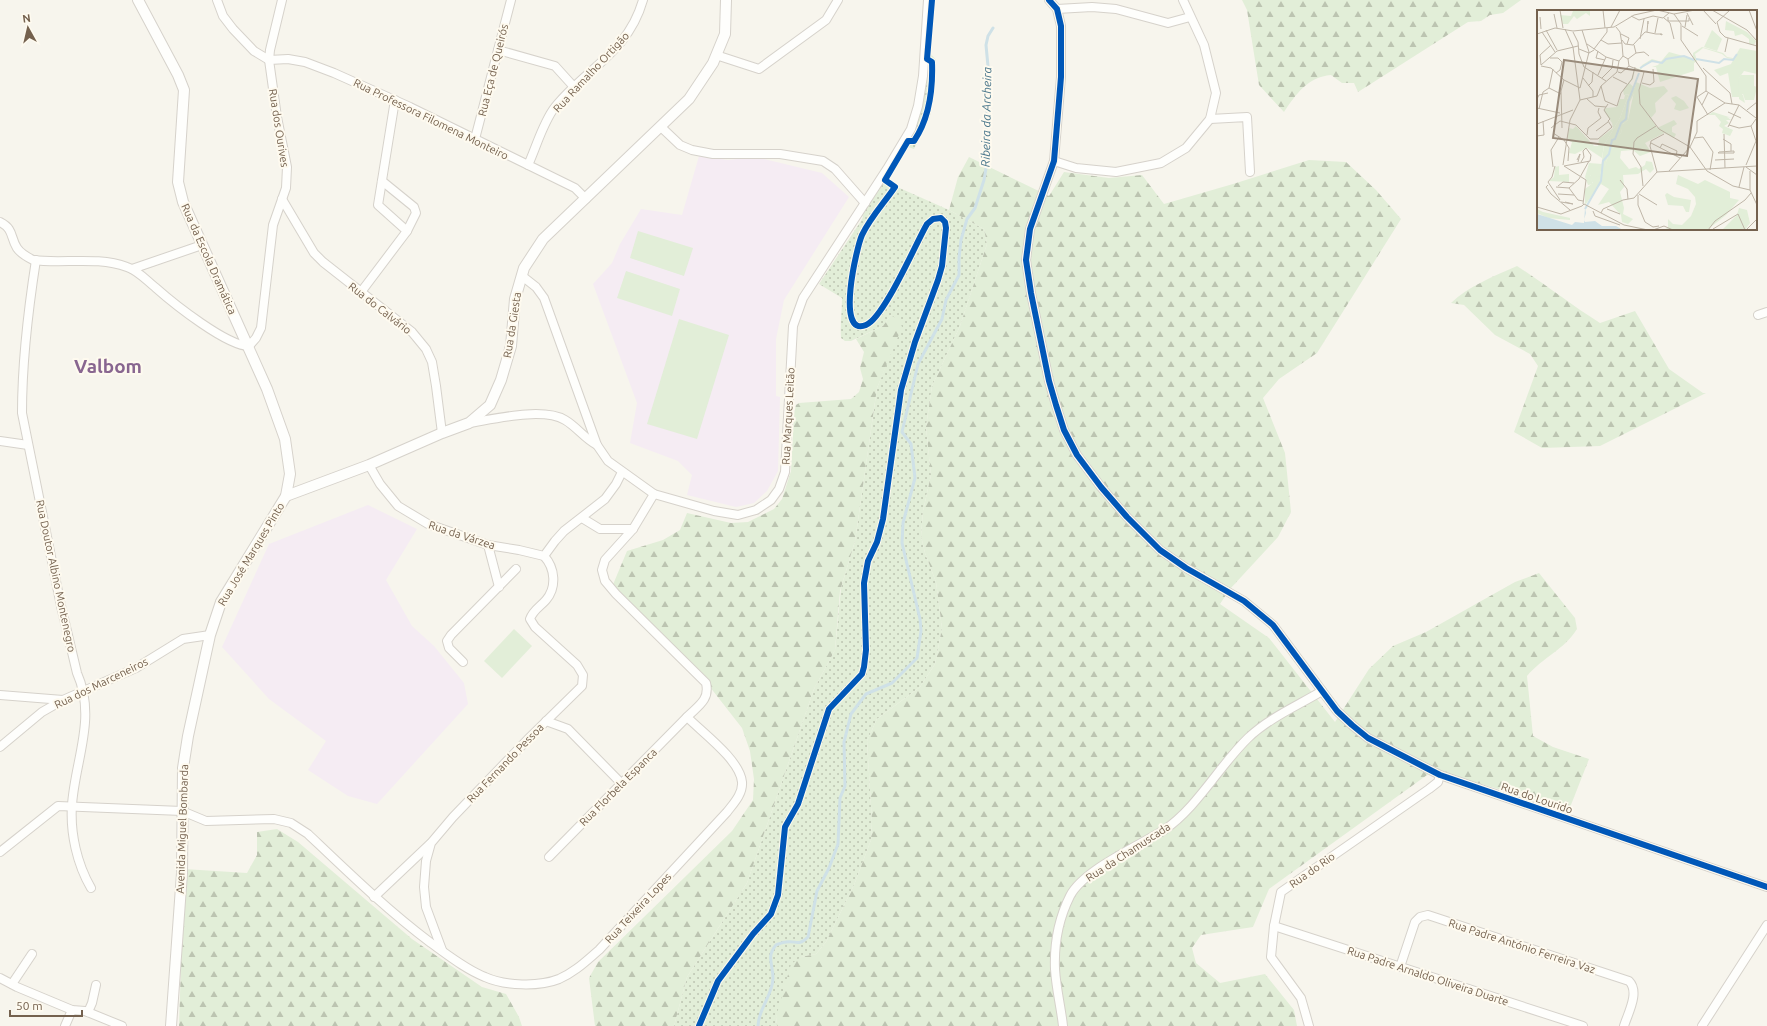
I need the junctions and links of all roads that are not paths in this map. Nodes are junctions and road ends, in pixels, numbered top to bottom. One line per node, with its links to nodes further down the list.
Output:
1 (138, 0): 32 (street, Rua da Escola Dramática)
2 (217, 0): 17 (street)
3 (282, 0): 17 (street, Rua dos Ourives)
4 (511, 0): 15 (street, Rua Eça de Queirós)
5 (643, 0): 18 (street, Rua Ramalho Ortigão)
6 (726, 0): 16 (street, Rua da Giesta)
7 (838, 0): 16 (street)
8 (928, 0): 29 (street, Rua Marques Leitão)
9 (1049, 0): 12 (street)
10 (1104, 0): 13 (street)
11 (1183, 0): 14 (street)
12 (1058, 8): 13 (street); 23 (street, Rua do Lourido)
13 (1100, 8): 14 (street)
14 (1190, 17): 20 (street)
15 (498, 50): 18 (street); 22 (street, Rua Eça de Queirós)
16 (716, 55): 21 (street, Rua da Giesta)
17 (269, 60): 19 (street, Rua Professora Filomena Monteiro); 27 (street, Rua dos Ourives)
18 (574, 87): 24 (street, Rua Ramalho Ortigão)
19 (395, 100): 22 (street, Rua Professora Filomena Monteiro); 26 (street)
20 (1210, 119): 23 (street); 25 (street)
21 (661, 127): 28 (street, Rua da Giesta); 29 (street)
22 (475, 139): 24 (street, Rua Professora Filomena Monteiro)
23 (1054, 161): 58 (street, Rua do Lourido)
24 (528, 165): 28 (street, Rua Professora Filomena Monteiro)
25 (1250, 172)
26 (382, 181): 31 (street); 31 (street)
27 (282, 199): 36 (street, Rua do Calvário); 39 (street, Rua dos Ourives)
28 (586, 199): 35 (street, Rua da Giesta)
29 (865, 203): 47 (street, Rua Marques Leitão)
30 (0, 222): 33 (street)
31 (406, 231): 36 (street)
32 (202, 245): 34 (street); 39 (street, Rua da Escola Dramática)
33 (36, 260): 34 (street); 43 (street, Rua Doutor Albino Montenegro)
34 (132, 269): 39 (street)
35 (522, 276): 40 (street, Rua da Giesta); 44 (street, Rua Marques Leitão)
36 (361, 292): 41 (street, Rua do Calvário)
37 (1767, 312): 38 (street)
38 (1758, 315)
39 (249, 346): 48 (street, Rua da Escola Dramática)
40 (469, 423): 41 (street, Rua da Giesta); 44 (street)
41 (442, 433): 45 (street, Rua da Giesta)
42 (0, 441): 43 (street)
43 (28, 445): 57 (street, Rua Doutor Albino Montenegro)
44 (597, 445): 46 (street, Rua Marques Leitão)
45 (370, 465): 48 (street, Rua da Giesta); 51 (street, Rua da Várzea)
46 (622, 472): 47 (street, Rua Marques Leitão); 49 (street)
47 (654, 494): 50 (street)
48 (286, 496): 55 (street, Rua José Marques Pinto)
49 (582, 518): 50 (street); 52 (street)
50 (633, 529): 61 (street)
51 (488, 545): 52 (street, Rua da Várzea); 54 (street)
52 (544, 556): 62 (street)
53 (516, 569): 54 (street)
54 (499, 587): 56 (street)
55 (210, 635): 57 (street, Rua dos Marceneiros); 67 (street, Avenida Miguel Bombarda)
56 (463, 662)
57 (83, 690): 60 (street, Rua dos Marceneiros); 66 (street, Rua Doutor Albino Montenegro)
58 (1322, 691): 64 (street, Rua do Lourido); 87 (street, Rua da Chamuscada)
59 (0, 695): 60 (street)
60 (64, 700): 63 (street, Rua dos Marceneiros)
61 (687, 717): 65 (street, Rua Florbela Espanca); 76 (street, Rua Teixeira Lopes)
62 (546, 721): 65 (street, Rua Fernando Pessoa); 68 (street, Rua Fernando Pessoa)
63 (0, 747)
64 (1440, 775): 71 (street, Rua do Lourido); 75 (street, Rua do Rio)
65 (621, 783): 70 (street, Rua Florbela Espanca)
66 (72, 805): 67 (street, Rua Teixeira Lopes); 69 (street, Rua Teixeira Lopes); 72 (street, Rua Doutor Albino Montenegro)
67 (182, 811): 73 (street, Rua Teixeira Lopes); 86 (street, Avenida Miguel Bombarda)
68 (431, 843): 73 (street, Rua Fernando Pessoa); 76 (street, Rua Fernando Pessoa)
69 (0, 852)
70 (550, 857)
71 (1767, 887)
72 (91, 888)
73 (374, 897): 76 (street, Rua Teixeira Lopes)
74 (1767, 925): 91 (street)
75 (1274, 926): 78 (street, Rua Padre Arnaldo Oliveira Duarte); 88 (street, Rua do Rio)
76 (442, 951)
77 (32, 954): 80 (street)
78 (1400, 967): 89 (street, Rua Padre Arnaldo Oliveira Duarte); 90 (street, Rua Padre António Ferreira Vaz)
79 (0, 978): 80 (street)
80 (12, 984): 82 (street)
81 (96, 985): 83 (street)
82 (72, 1010): 83 (street); 84 (street)
83 (88, 1012): 85 (street)
84 (65, 1026)
85 (122, 1026)
86 (171, 1026)
87 (1063, 1026)
88 (1309, 1026)
89 (1583, 1026)
90 (1624, 1026)
91 (1702, 1026)

